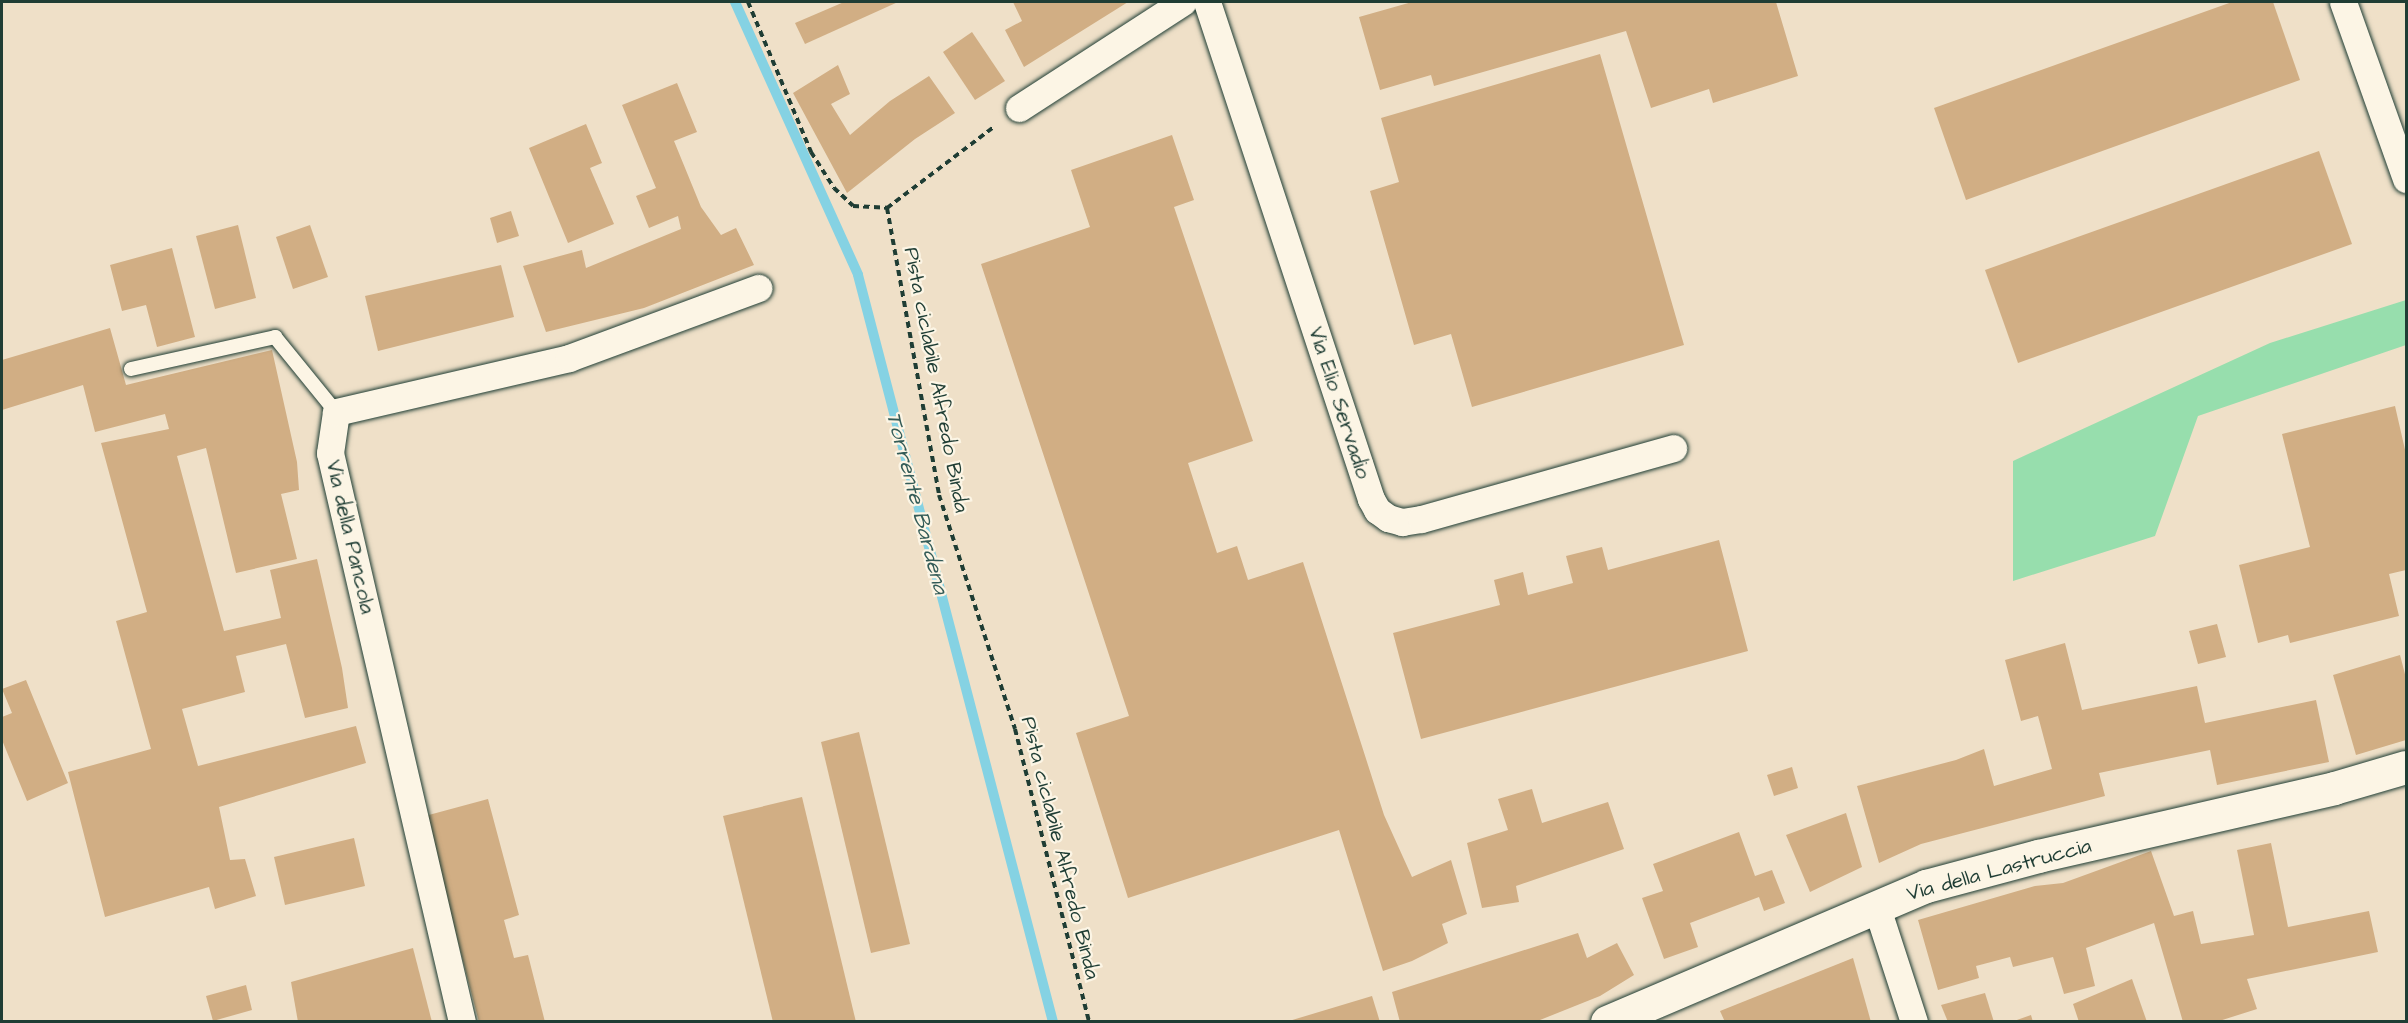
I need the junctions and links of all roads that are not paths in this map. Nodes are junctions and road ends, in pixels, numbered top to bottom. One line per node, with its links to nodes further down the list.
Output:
1 (1183, 2): 4 (street)
2 (1207, 2): 9 (street, Via Elio Servadio)
3 (2343, 2): 5 (street)
4 (1019, 108)
5 (2406, 178)
6 (758, 288): 8 (street)
7 (131, 369): 8 (lane)
8 (336, 412): 12 (street, Via della Pancola)
9 (1673, 448)
10 (2406, 767): 11 (street, Via della Lastruccia)
11 (1876, 905): 13 (street, Via della Lastruccia); 14 (street)
12 (462, 1022)
13 (1607, 1022)
14 (1914, 1022)

